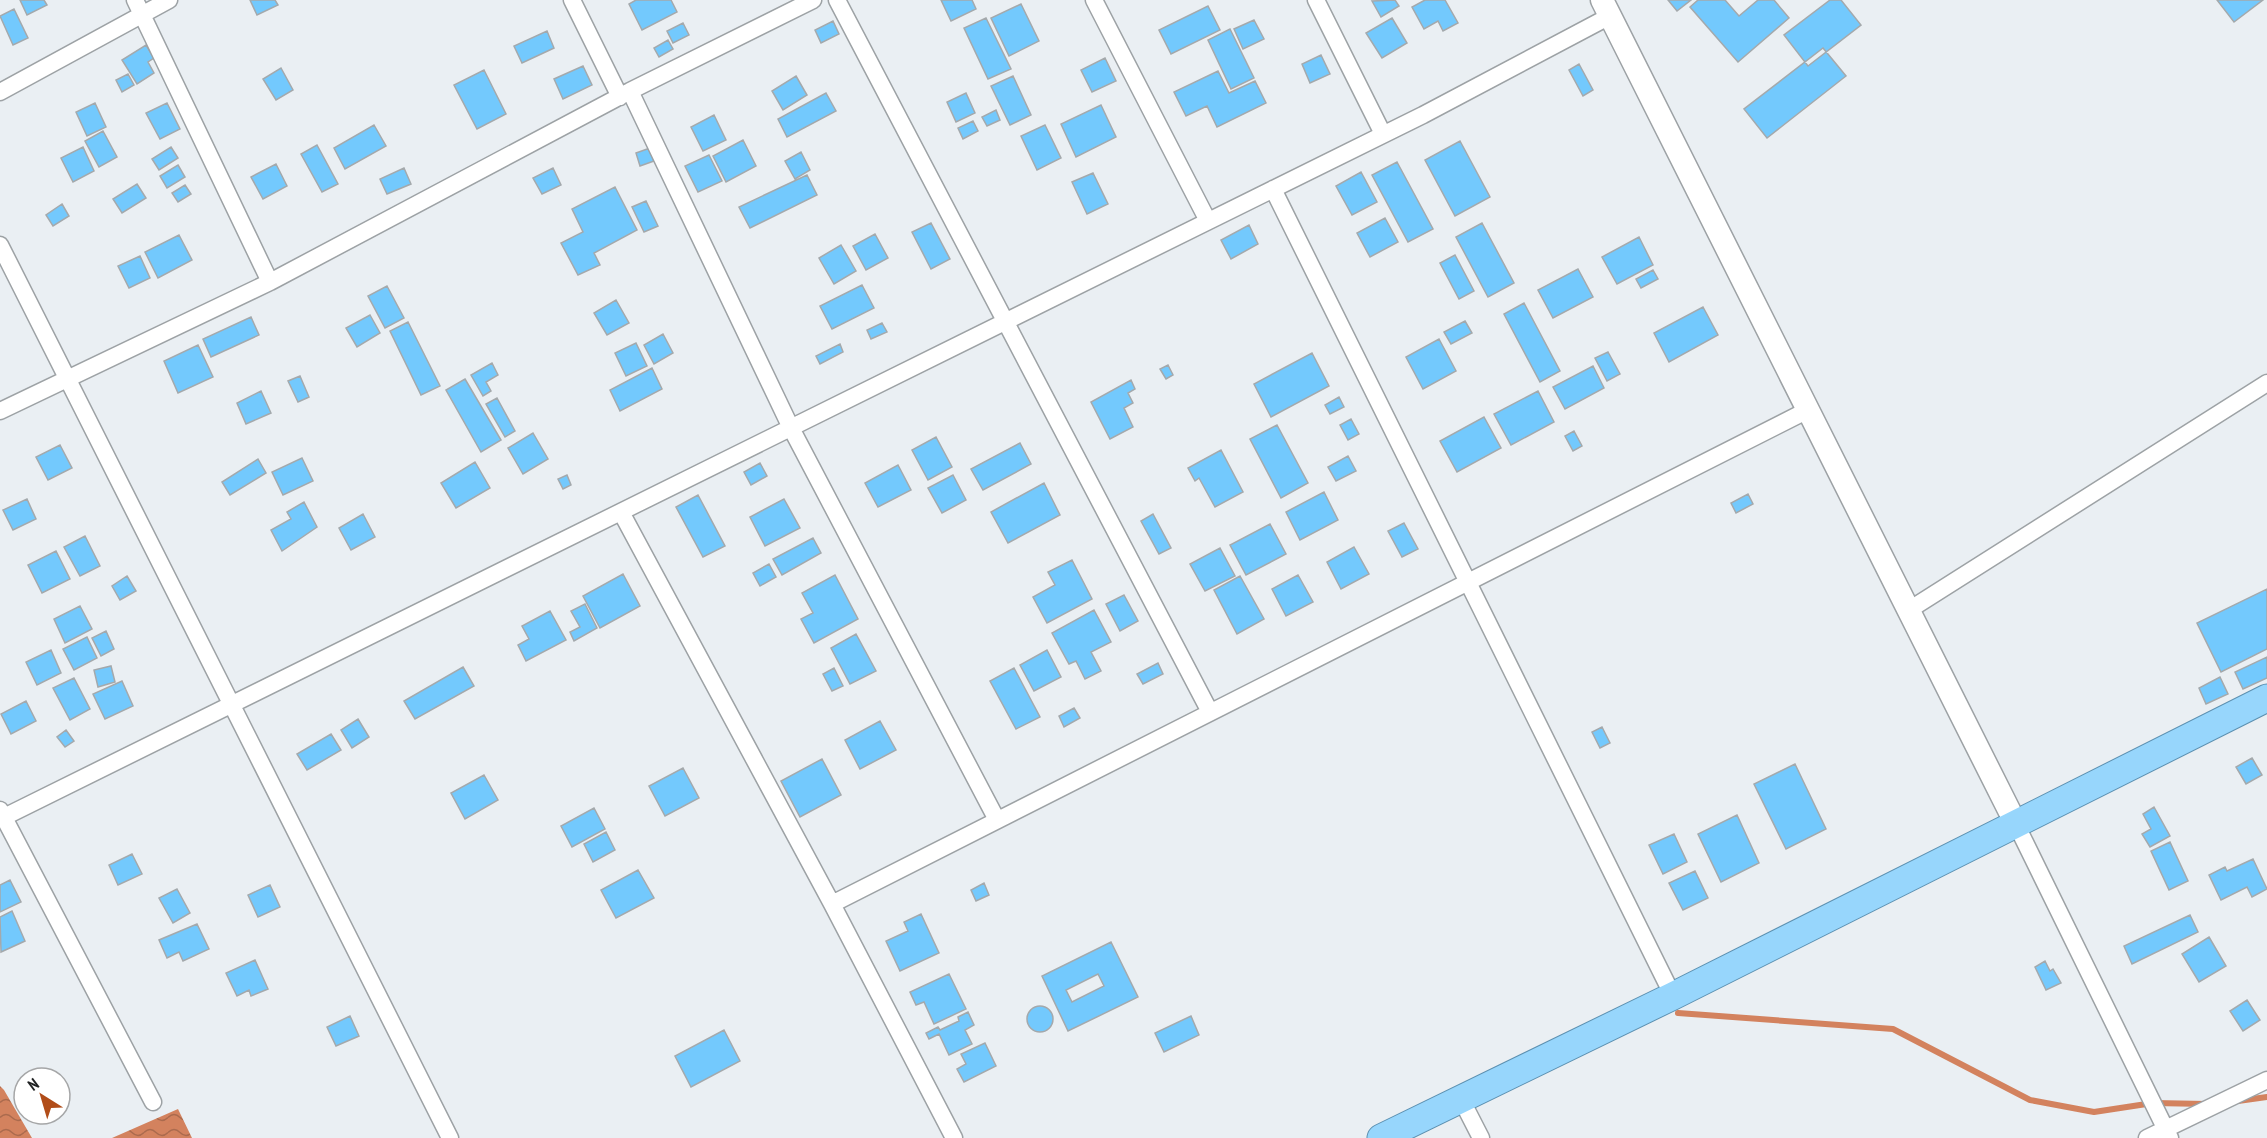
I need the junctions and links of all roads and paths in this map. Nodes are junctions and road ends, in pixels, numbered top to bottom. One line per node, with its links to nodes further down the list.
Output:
1 (169, 0): 7 (street)
2 (572, 0): 10 (street)
3 (813, 0): 10 (street)
4 (837, 0): 16 (street)
5 (1094, 0): 13 (street)
6 (1316, 0): 11 (street)
7 (138, 7): 9 (street); 15 (street)
8 (1606, 8): 11 (street); 19 (main road)
9 (0, 92)
10 (625, 94): 15 (street); 21 (street)
11 (1383, 134): 12 (street)
12 (1273, 189): 13 (street); 23 (street)
13 (1208, 221): 16 (street)
14 (0, 245): 17 (street)
15 (270, 282): 17 (street)
16 (1005, 321): 21 (street); 27 (street)
17 (67, 377): 20 (street); 26 (street)
18 (2267, 383): 24 (street)
19 (1808, 410): 23 (street); 24 (main road)
20 (0, 411)
21 (791, 428): 22 (street); 29 (street)
22 (621, 512): 26 (street); 31 (street)
23 (1467, 583): 27 (street); 32 (street)
24 (1909, 610): 30 (main road)
25 (2267, 698): 30 (highway)
26 (233, 703): 28 (street); 37 (street)
27 (1210, 712): 29 (street)
28 (1, 815): 35 (street)
29 (998, 820): 31 (street)
30 (2016, 824): 32 (highway); 36 (street)
31 (832, 904): 38 (street)
32 (1673, 996): 34 (highway)
33 (2267, 1080): 36 (street)
34 (1461, 1100): 39 (highway); 40 (street)
35 (153, 1102)
36 (2168, 1134): 41 (street)
37 (450, 1138)
38 (954, 1138)
39 (1381, 1138)
40 (1481, 1138)
41 (2147, 1138)

